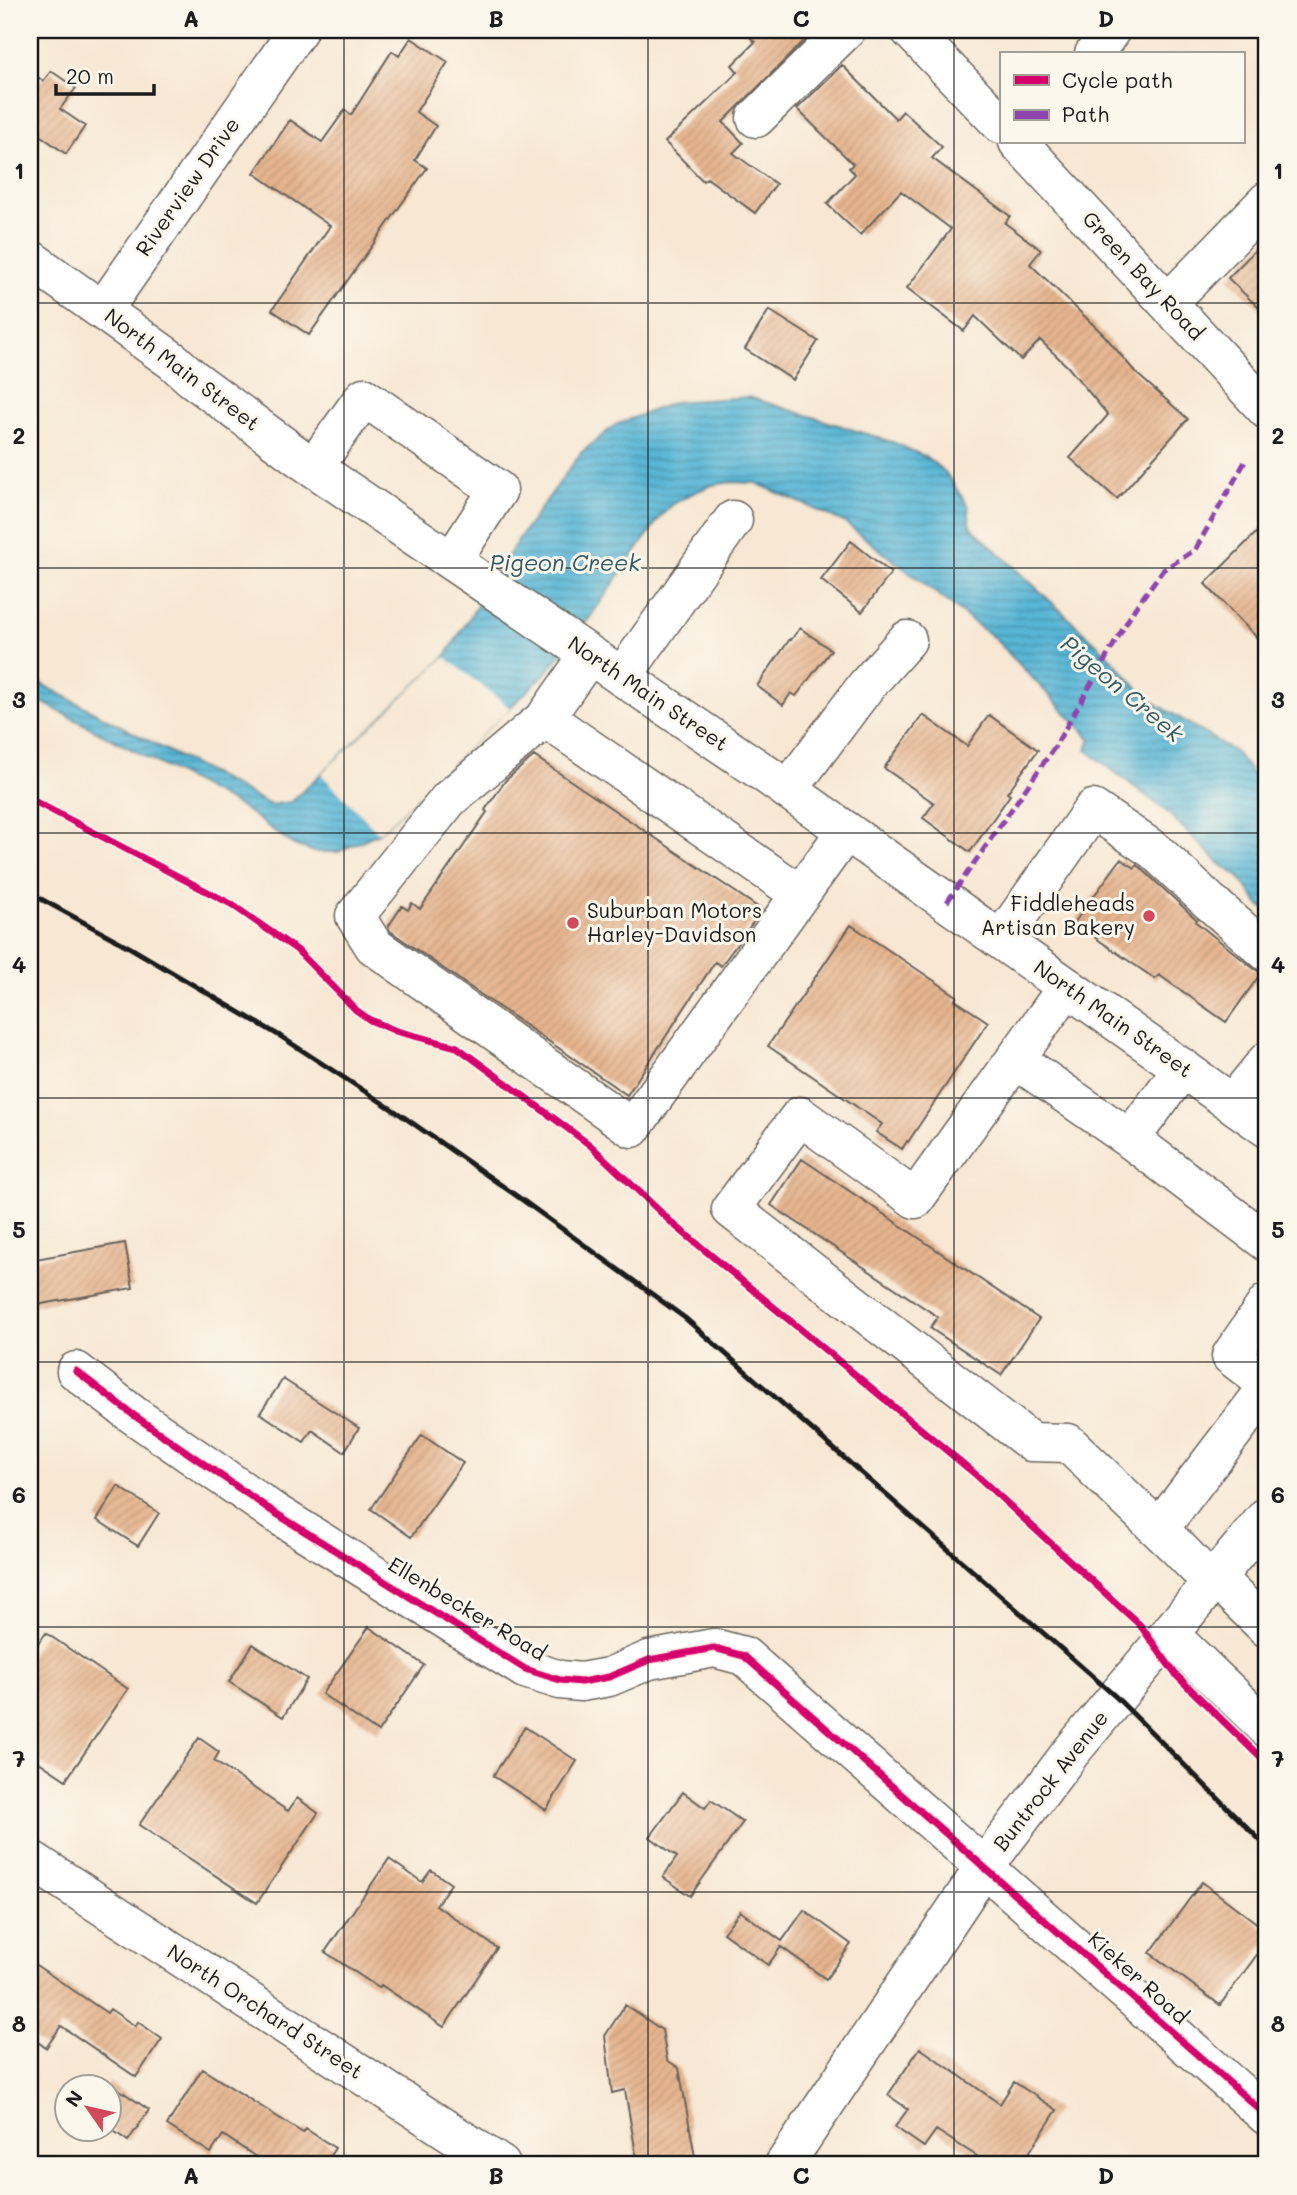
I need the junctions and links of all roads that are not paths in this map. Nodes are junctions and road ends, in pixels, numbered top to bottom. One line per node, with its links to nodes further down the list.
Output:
1 (298, 30): 12 (street, Riverview Drive)
2 (846, 30): 6 (street)
3 (910, 30): 7 (street)
4 (1111, 30): 5 (street)
5 (1095, 52)
6 (756, 118)
7 (1000, 123)
8 (1027, 145): 11 (street, Green Bay Road)
9 (1267, 201): 11 (street)
10 (30, 259): 12 (street, North Main Street)
11 (1168, 303): 13 (street, Green Bay Road)
12 (103, 310): 14 (street, North Main Street)
13 (1267, 410)
14 (314, 467): 16 (street, North Main Street); 16 (street)
15 (733, 520): 19 (street)
16 (452, 561): 18 (street, North Main Street)
17 (907, 639): 21 (street)
18 (589, 655): 19 (street, North Main Street); 20 (street)
19 (622, 677): 21 (street, North Main Street)
20 (545, 718): 23 (street); 23 (street)
21 (788, 790): 22 (street, North Main Street)
22 (846, 831): 23 (street); 24 (street, North Main Street)
23 (800, 894)
24 (1001, 940): 25 (street); 26 (street, North Main Street)
25 (1267, 951)
26 (1067, 986): 27 (street); 29 (street, North Main Street)
27 (1014, 1059): 32 (street); 38 (street)
28 (1267, 1061): 30 (street)
29 (1183, 1068): 30 (street, North Main Street); 32 (street)
30 (1233, 1103): 31 (street, North Main Street)
31 (1267, 1128)
32 (1130, 1139): 33 (street)
33 (1267, 1242)
34 (1267, 1303): 36 (street)
35 (76, 1371): 44 (street, Ellenbecker Road)
36 (1267, 1386): 38 (street)
37 (1267, 1516): 39 (street, Buntrock Avenue)
38 (1159, 1529): 39 (street)
39 (1214, 1581): 40 (street); 41 (street, Buntrock Avenue)
40 (1267, 1628)
41 (1169, 1634): 42 (street); 44 (street, Buntrock Avenue)
42 (1267, 1728)
43 (30, 1858): 46 (street, North Orchard Street)
44 (985, 1866): 45 (street, Kieker Road); 47 (street, Buntrock Avenue)
45 (1267, 2116)
46 (501, 2165)
47 (784, 2165)

